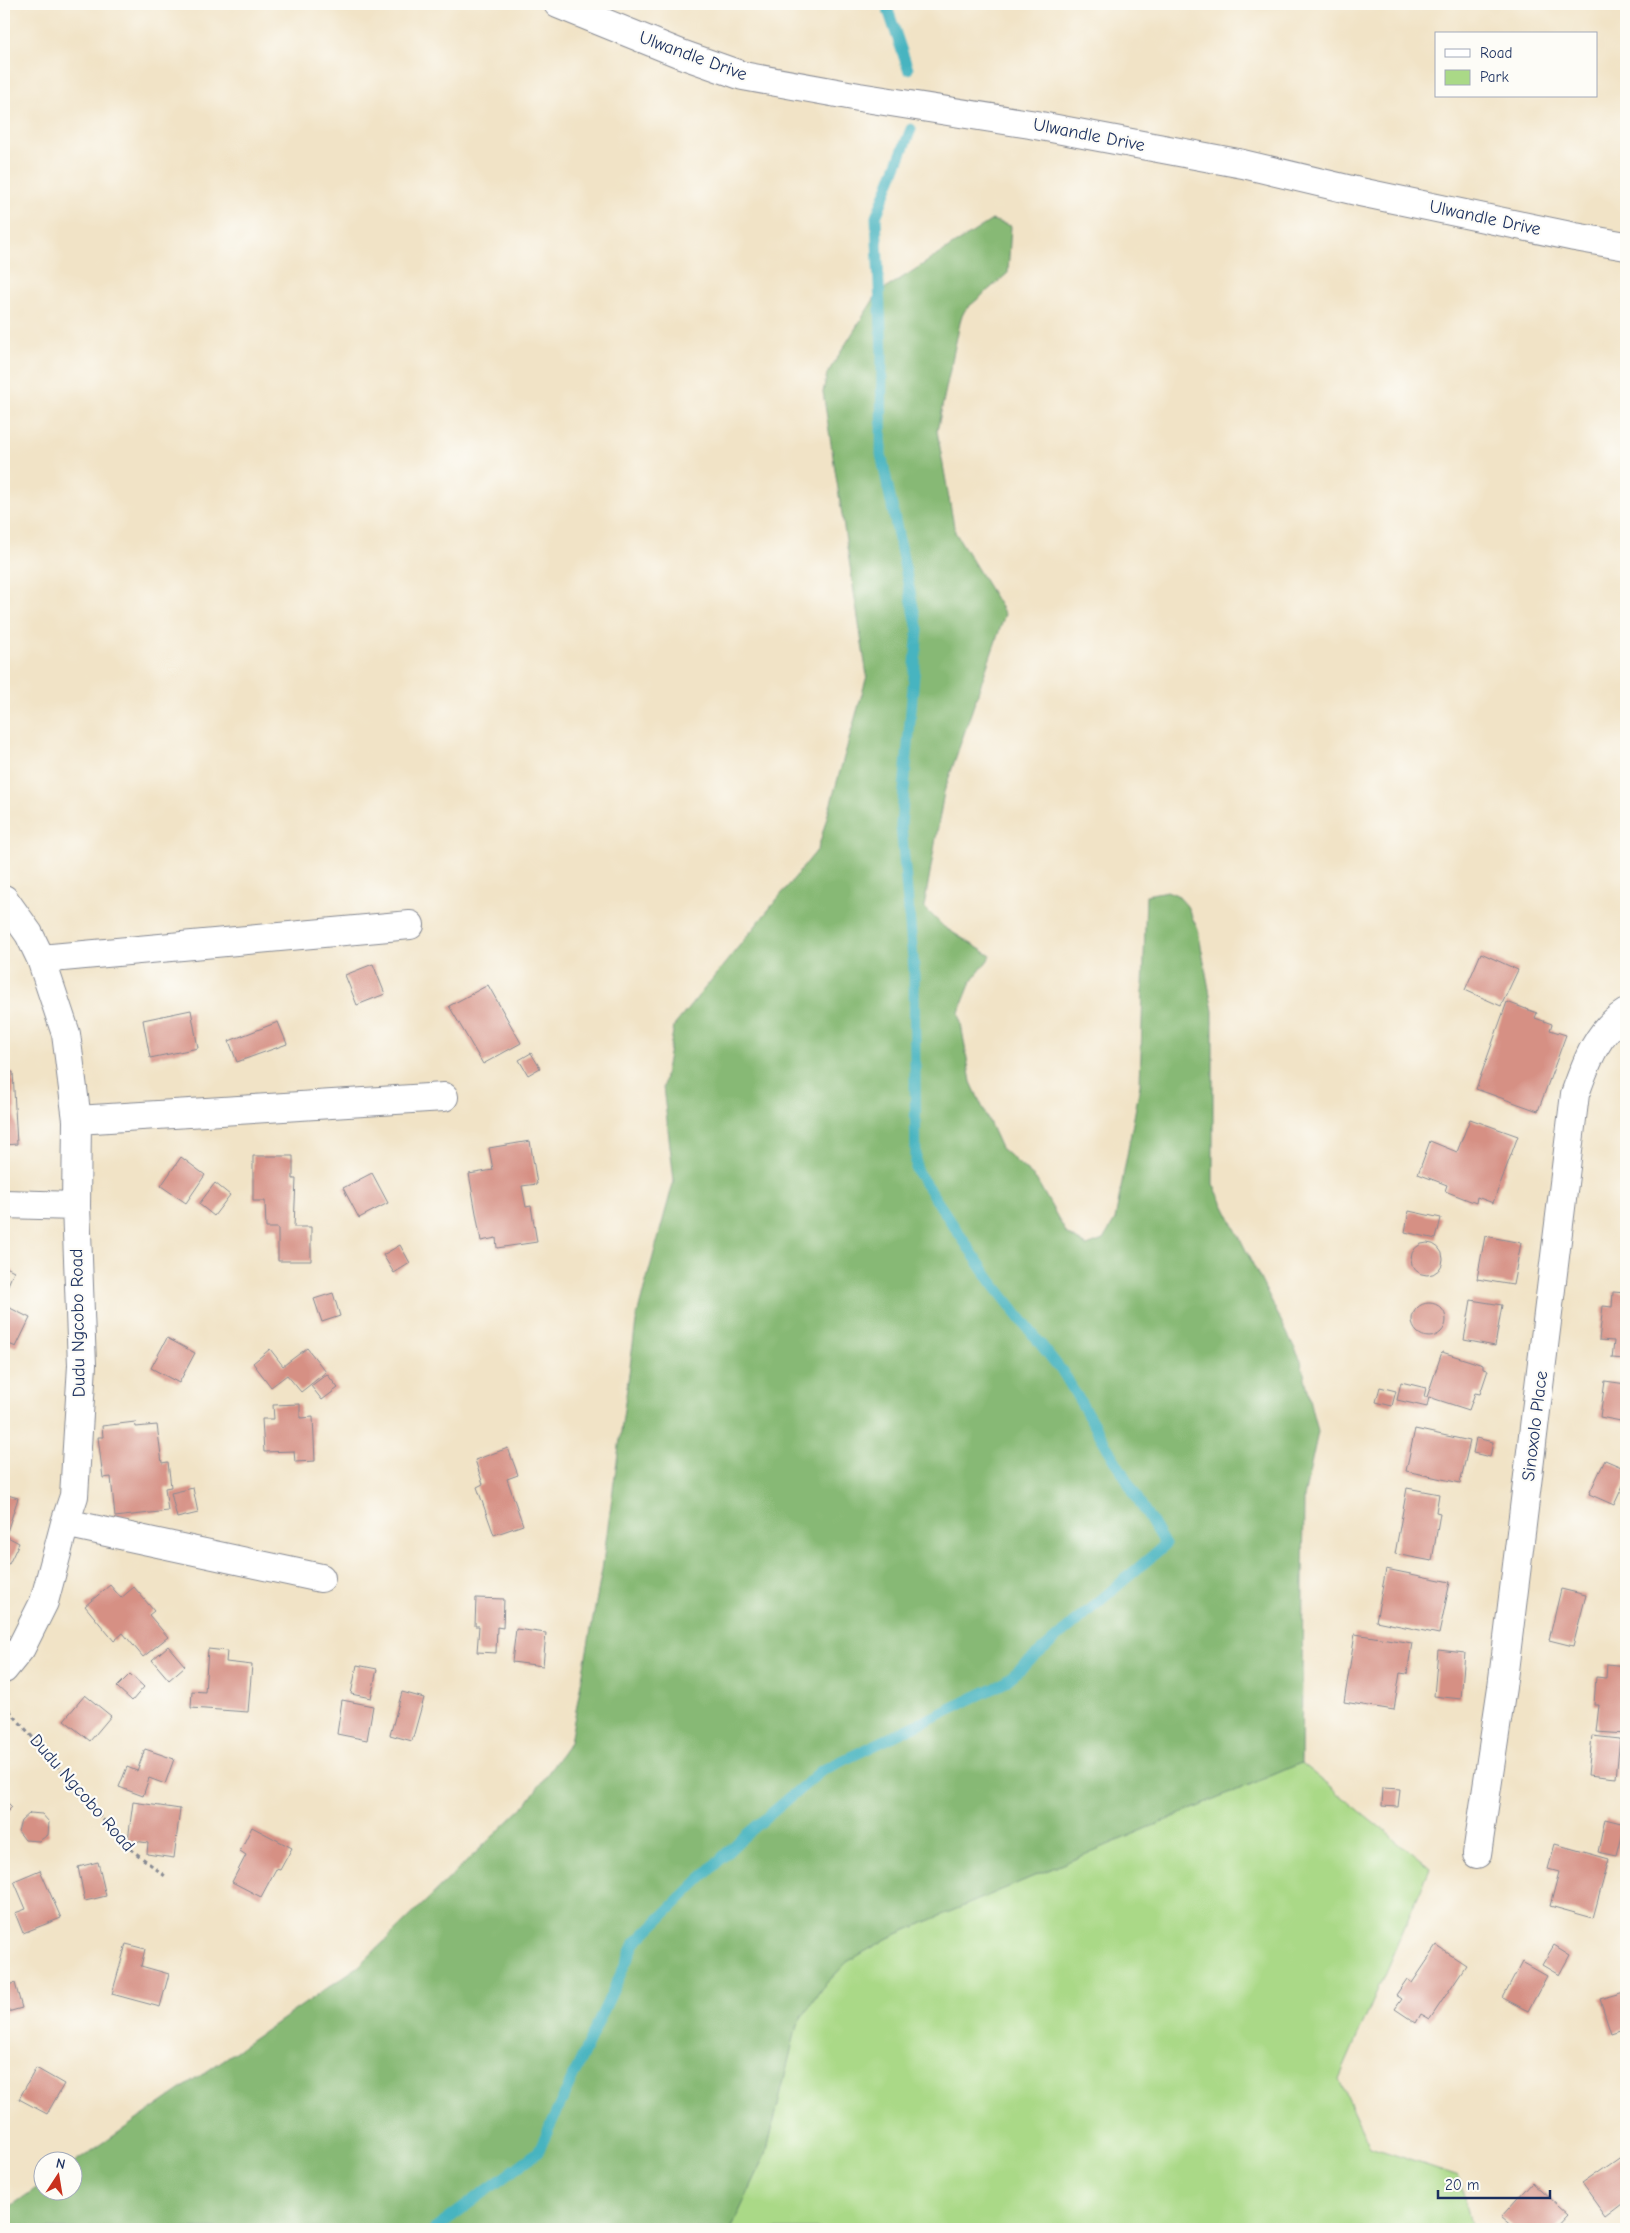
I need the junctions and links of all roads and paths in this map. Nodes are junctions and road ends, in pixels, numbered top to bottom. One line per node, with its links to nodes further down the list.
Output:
1 (558, 4): 2 (street, Ulwandle Drive)
2 (1626, 246)
3 (4, 899): 5 (street, Dudu Ngcobo Road)
4 (410, 925): 5 (street)
5 (41, 959): 8 (street, Dudu Ngcobo Road)
6 (1626, 1013): 15 (street, Sinoxolo Place)
7 (444, 1097): 8 (street)
8 (77, 1120): 10 (street, Dudu Ngcobo Road)
9 (4, 1204): 10 (street)
10 (76, 1206): 11 (street, Dudu Ngcobo Road)
11 (65, 1523): 12 (street); 13 (street, Dudu Ngcobo Road)
12 (321, 1578)
13 (4, 1669)
14 (4, 1704): 16 (path, Dudu Ngcobo Road)
15 (1477, 1854)
16 (165, 1876)

